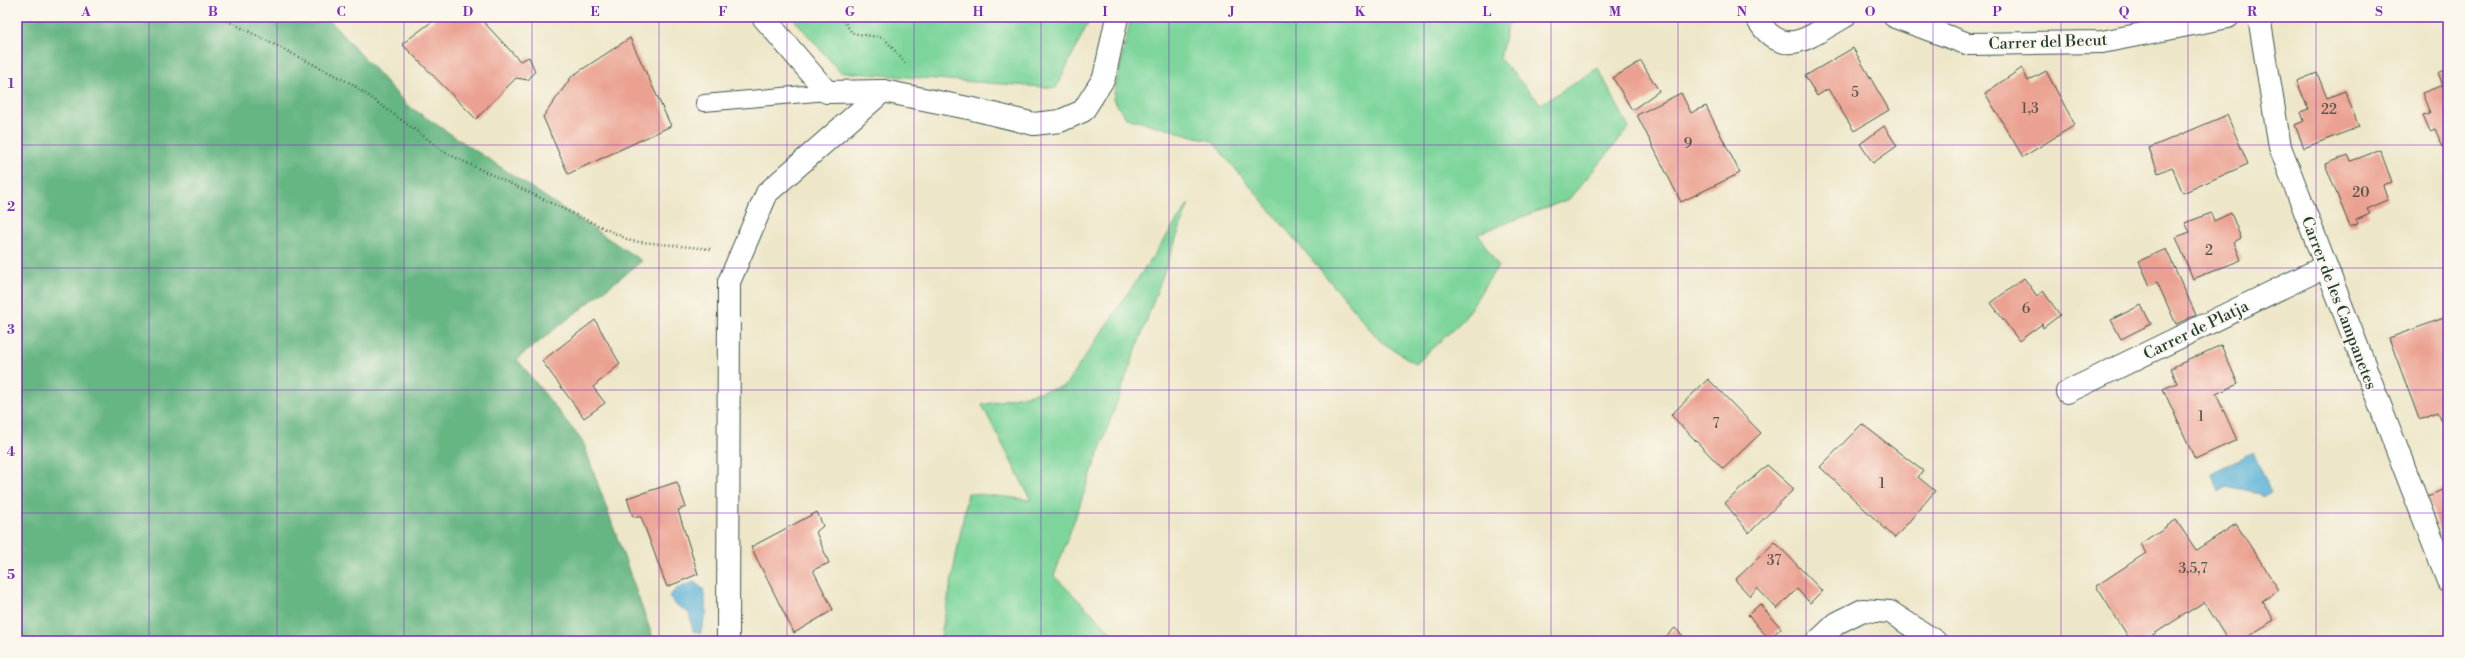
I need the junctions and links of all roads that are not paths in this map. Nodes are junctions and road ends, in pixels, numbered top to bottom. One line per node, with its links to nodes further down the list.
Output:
1 (763, 17): 9 (street)
2 (1117, 17): 8 (street)
3 (1756, 17): 4 (street)
4 (1844, 17)
5 (1895, 17): 6 (street, Carrer del Becut)
6 (2228, 17)
7 (2259, 17): 11 (street, Carrer de les Campanetes)
8 (883, 91): 9 (street); 14 (street)
9 (827, 92): 10 (lane)
10 (704, 103)
11 (2324, 267): 12 (street, Carrer de Platja); 13 (street, Carrer de les Campanetes)
12 (2067, 392)
13 (2448, 581)
14 (728, 641)
15 (1818, 641): 16 (street)
16 (1935, 641)

